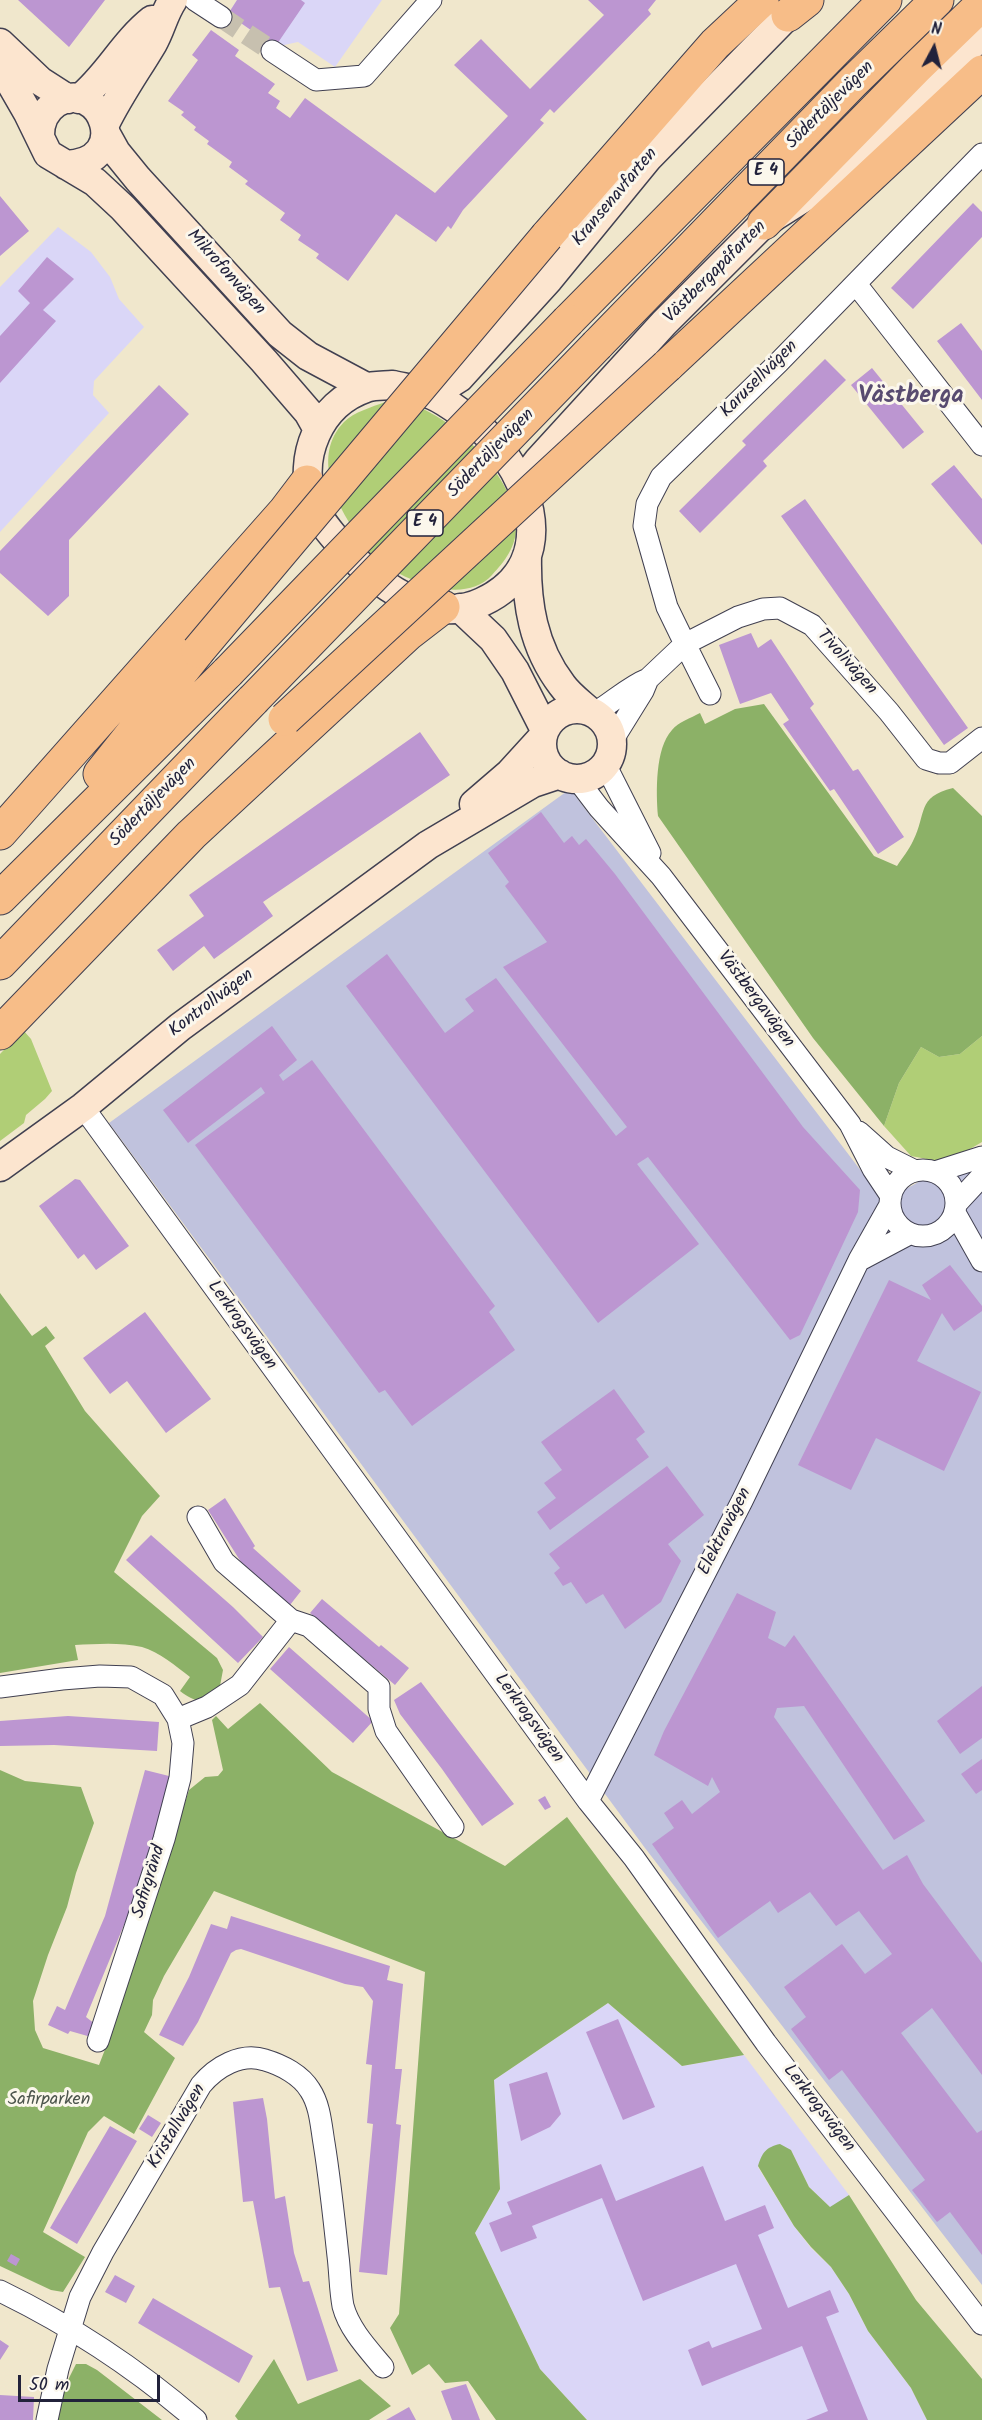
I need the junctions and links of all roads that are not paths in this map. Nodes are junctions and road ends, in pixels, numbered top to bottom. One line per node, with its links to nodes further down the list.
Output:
1 (195, 0): 8 (street)
2 (431, 0): 11 (street)
3 (885, 0): 40 (highway, Södertäljevägen / E 4, bridge)
4 (937, 0): 41 (highway, Södertäljevägen / E 4, bridge)
5 (170, 4): 14 (street); 15 (street)
6 (789, 4): 22 (street, Kransenavfarten); 40 (highway, bridge)
7 (982, 4): 19 (highway)
8 (221, 16)
9 (982, 35): 19 (street, Västbergapåfarten)
10 (0, 43): 14 (street, Mikrofonvägen)
11 (272, 51)
12 (0, 70): 16 (street, Mikrofonvägen)
13 (982, 72): 42 (highway, bridge)
14 (73, 99): 15 (street, Mikrofonvägen); 16 (street)
15 (106, 129): 18 (street); 21 (street, Mikrofonvägen)
16 (40, 135): 18 (street, Mikrofonvägen)
17 (982, 154): 20 (street, Karusellvägen)
18 (66, 165): 23 (street, Mikrofonvägen)
19 (764, 222): 26 (street, Västbergapåfarten)
20 (856, 284): 24 (street); 29 (street, Karusellvägen)
21 (366, 387): 22 (street); 23 (street)
22 (432, 395): 26 (street)
23 (317, 428): 25 (street)
24 (982, 445)
25 (307, 482): 28 (street); 37 (highway)
26 (521, 483): 27 (street)
27 (527, 556): 28 (street); 32 (street)
28 (452, 608): 33 (street); 43 (highway)
29 (685, 644): 30 (street); 31 (street, Karusellvägen); 34 (street, Tivolivägen)
30 (648, 678): 32 (street); 35 (street)
31 (710, 694)
32 (591, 712): 33 (street); 35 (street)
33 (543, 734): 36 (street); 38 (street, Kontrollvägen)
34 (982, 738)
35 (608, 753): 36 (street); 39 (street, Västbergavägen)
36 (569, 777): 38 (street, Kontrollvägen); 39 (street, Västbergavägen)
37 (0, 833)
38 (428, 845): 44 (street, Kontrollvägen)
39 (661, 876): 45 (street, Västbergavägen)
40 (0, 897)
41 (0, 963)
42 (0, 1002)
43 (0, 1033)
44 (83, 1107): 47 (street, Kontrollvägen); 60 (street, Lerkrogsvägen)
45 (850, 1124): 48 (street, Västbergavägen); 50 (street, Västbergavägen)
46 (982, 1157): 48 (street)
47 (0, 1167)
48 (925, 1172): 50 (street); 51 (street)
49 (982, 1176): 51 (street)
50 (890, 1201): 52 (street); 54 (street, Elektravägen)
51 (956, 1208): 53 (street); 55 (street)
52 (909, 1234): 53 (street); 54 (street)
53 (937, 1234): 55 (street)
54 (859, 1260): 60 (street, Elektravägen)
55 (982, 1262)
56 (198, 1517): 57 (street)
57 (291, 1620): 59 (street); 61 (street)
58 (0, 1688): 59 (street, Safirgränd)
59 (178, 1719): 62 (street, Safirgränd)
60 (588, 1801): 64 (street, Lerkrogsvägen)
61 (453, 1827)
62 (98, 2041)
63 (0, 2291): 65 (street)
64 (982, 2324)
65 (70, 2330): 66 (street, Kristallvägen); 67 (street, Kristallvägen); 68 (street)
66 (383, 2367)
67 (47, 2420)
68 (196, 2420)

